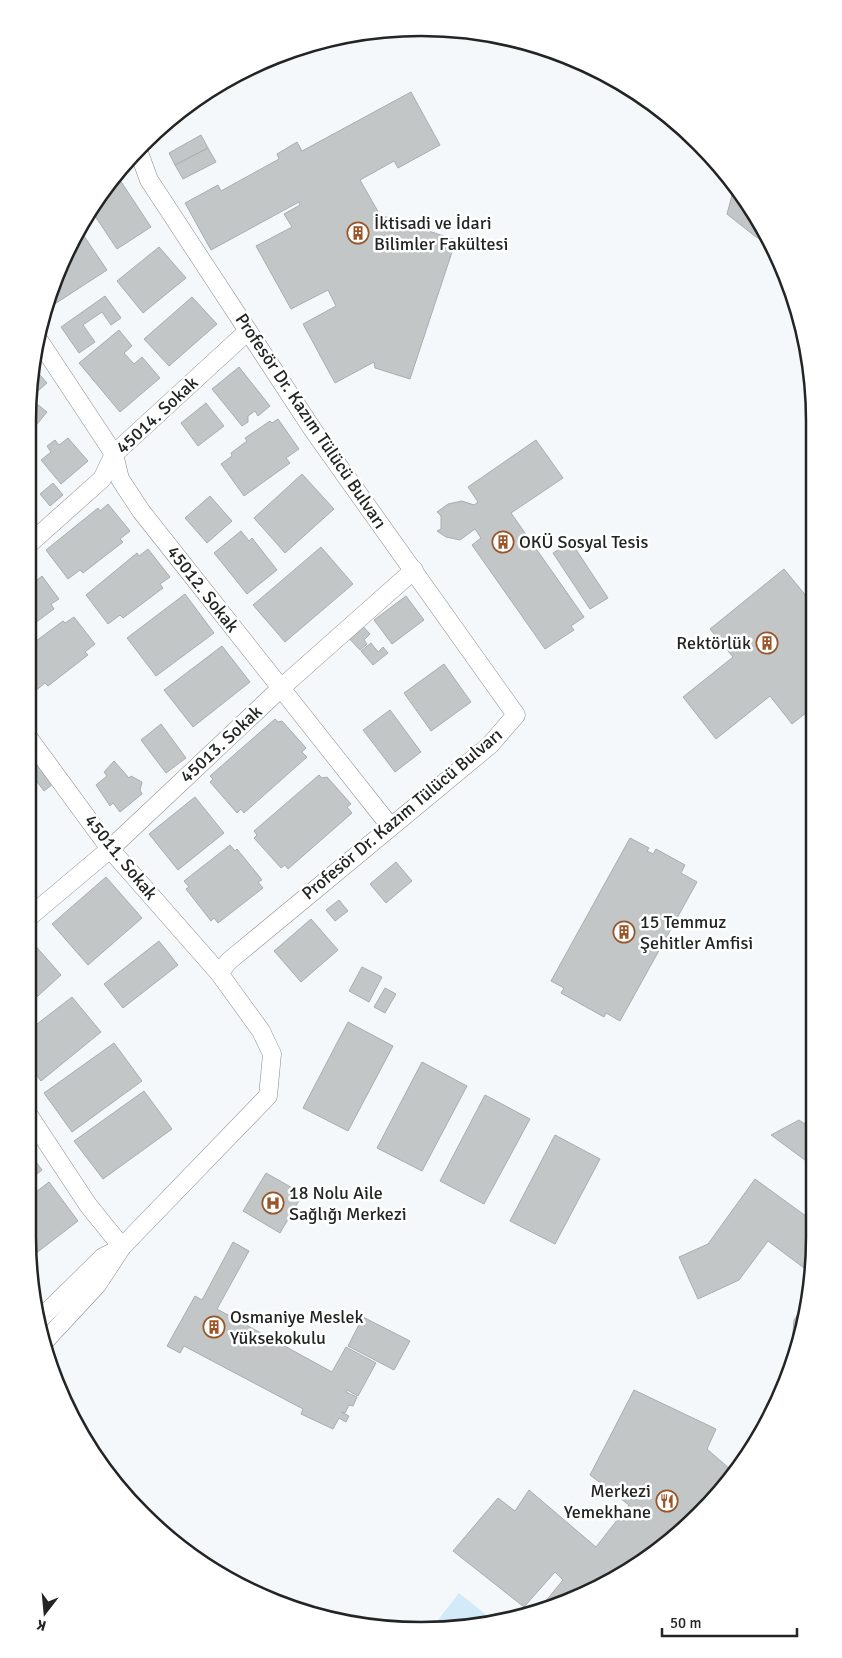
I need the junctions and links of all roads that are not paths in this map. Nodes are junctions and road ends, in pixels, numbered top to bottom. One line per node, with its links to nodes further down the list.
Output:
1 (141, 158): 2 (street, Profesör Dr. Kazım Tülücü Bulvarı)
2 (248, 330): 4 (street, 45014. Sokak); 6 (street, Profesör Dr. Kazım Tülücü Bulvarı)
3 (44, 348): 4 (street, 45012. Sokak)
4 (114, 454): 5 (street, 45014. Sokak); 7 (street, 45012. Sokak)
5 (36, 538)
6 (414, 570): 7 (street, 45013. Sokak); 9 (street, Profesör Dr. Kazım Tülücü Bulvarı)
7 (281, 688): 9 (street, 45012. Sokak); 10 (street, 45013. Sokak)
8 (36, 747): 10 (street, 45011. Sokak)
9 (390, 826): 12 (street, Profesör Dr. Kazım Tülücü Bulvarı)
10 (110, 849): 11 (street, 45013. Sokak); 12 (street, 45011. Sokak)
11 (36, 911)
12 (219, 973): 14 (street)
13 (36, 1126): 14 (street)
14 (122, 1247): 15 (street); 16 (street)
15 (45, 1315)
16 (49, 1337)

